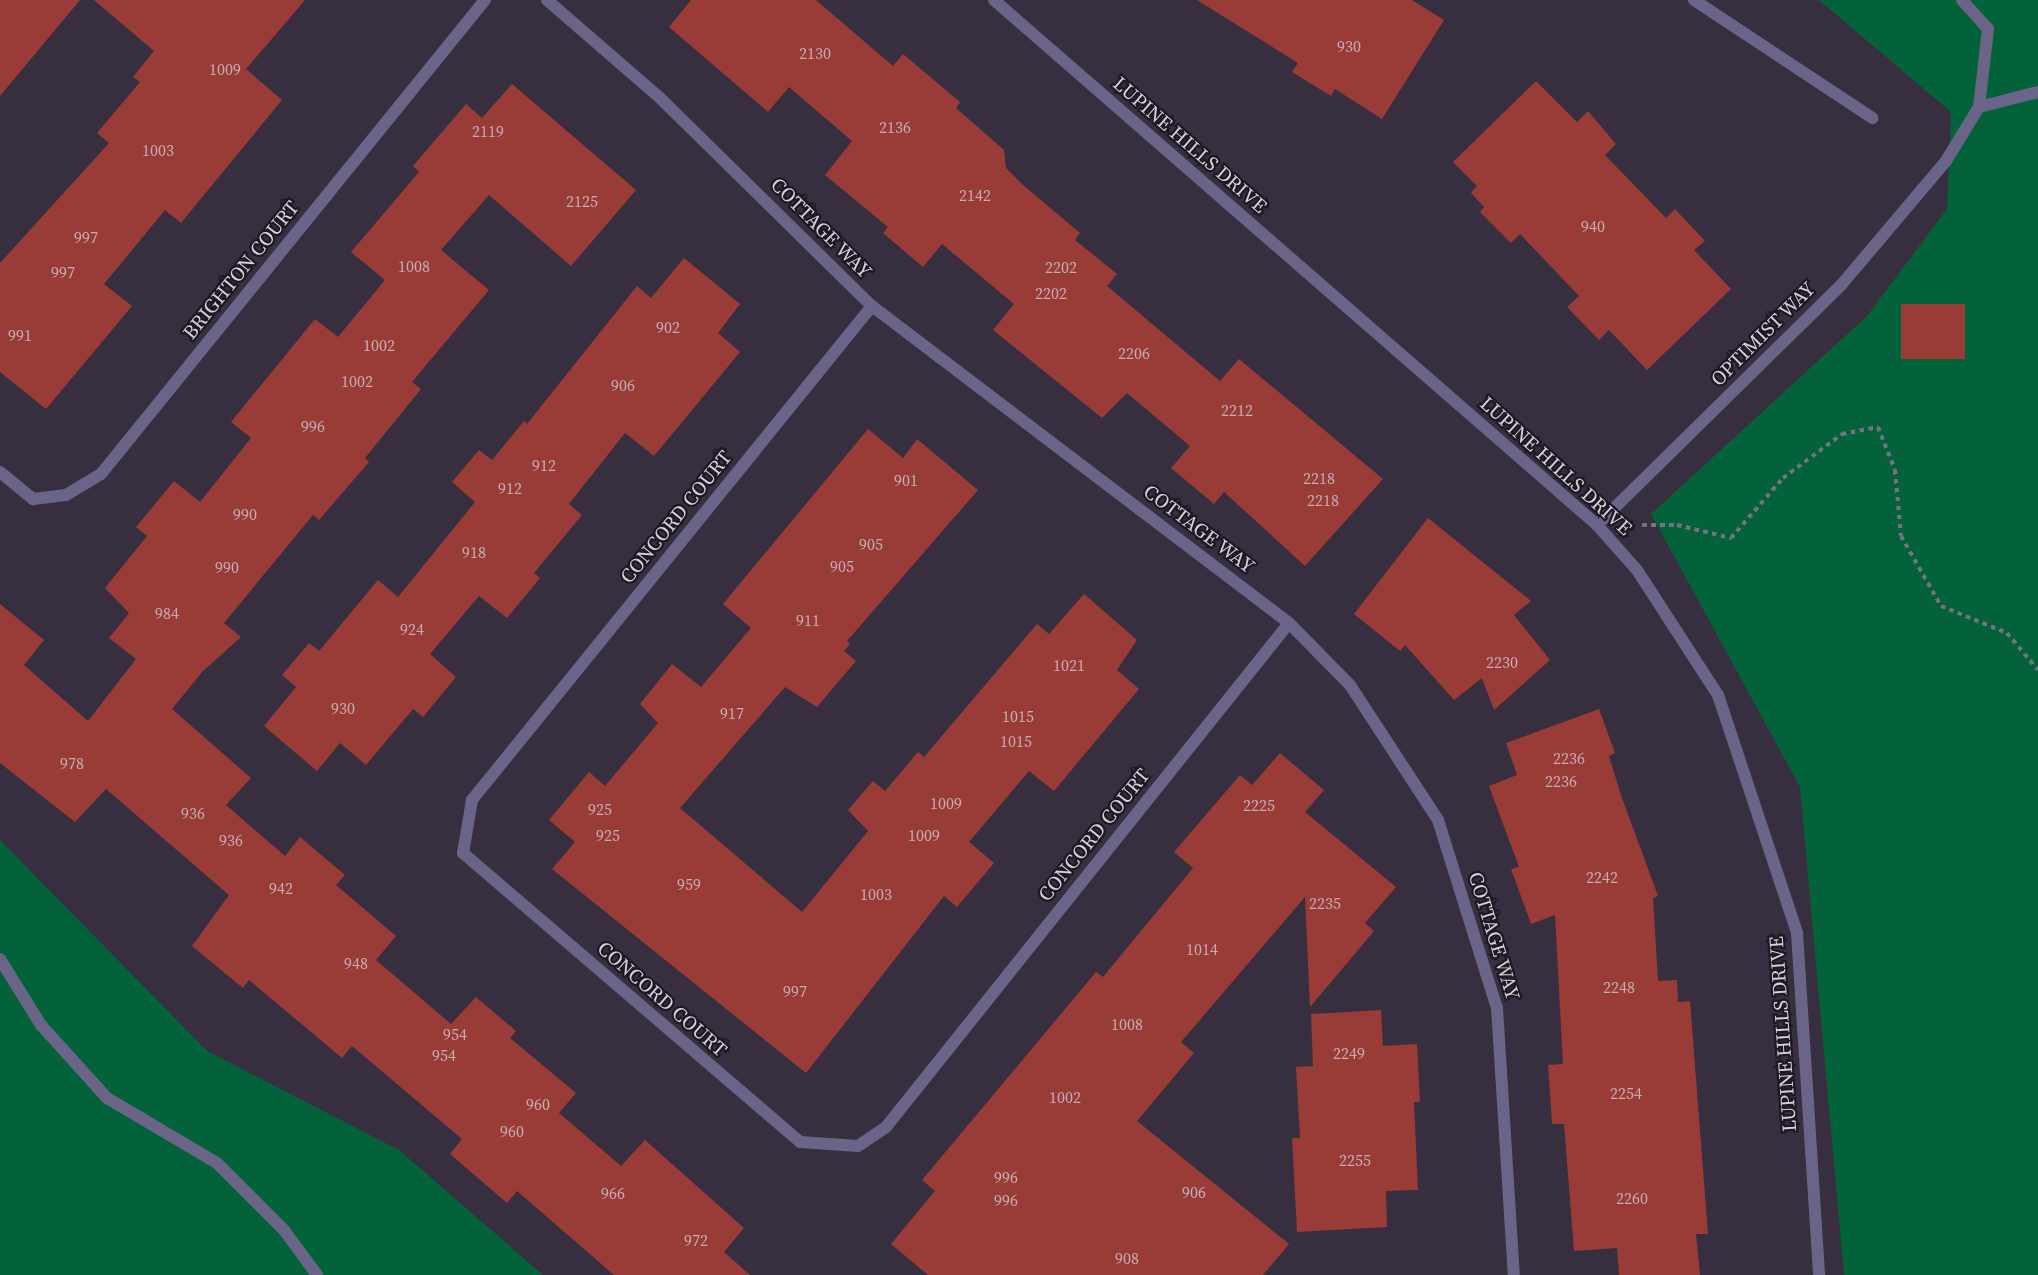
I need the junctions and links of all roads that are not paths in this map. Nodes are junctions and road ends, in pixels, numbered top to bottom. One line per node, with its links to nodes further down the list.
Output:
1 (485, 0): 10 (street, BRIGHTON COURT)
2 (547, 0): 9 (street, COTTAGE WAY)
3 (994, 0): 11 (street, LUPINE HILLS DRIVE)
4 (1694, 0): 8 (street)
5 (1962, 0): 7 (street)
6 (2038, 92): 7 (street)
7 (1979, 107): 11 (street, OPTIMIST WAY)
8 (1872, 118)
9 (872, 306): 12 (street, COTTAGE WAY); 12 (street, CONCORD COURT)
10 (0, 472)
11 (1597, 525): 16 (street, LUPINE HILLS DRIVE)
12 (1288, 623): 15 (street, COTTAGE WAY)
13 (0, 959): 14 (street)
14 (317, 1275)
15 (1515, 1275)
16 (1818, 1275)

